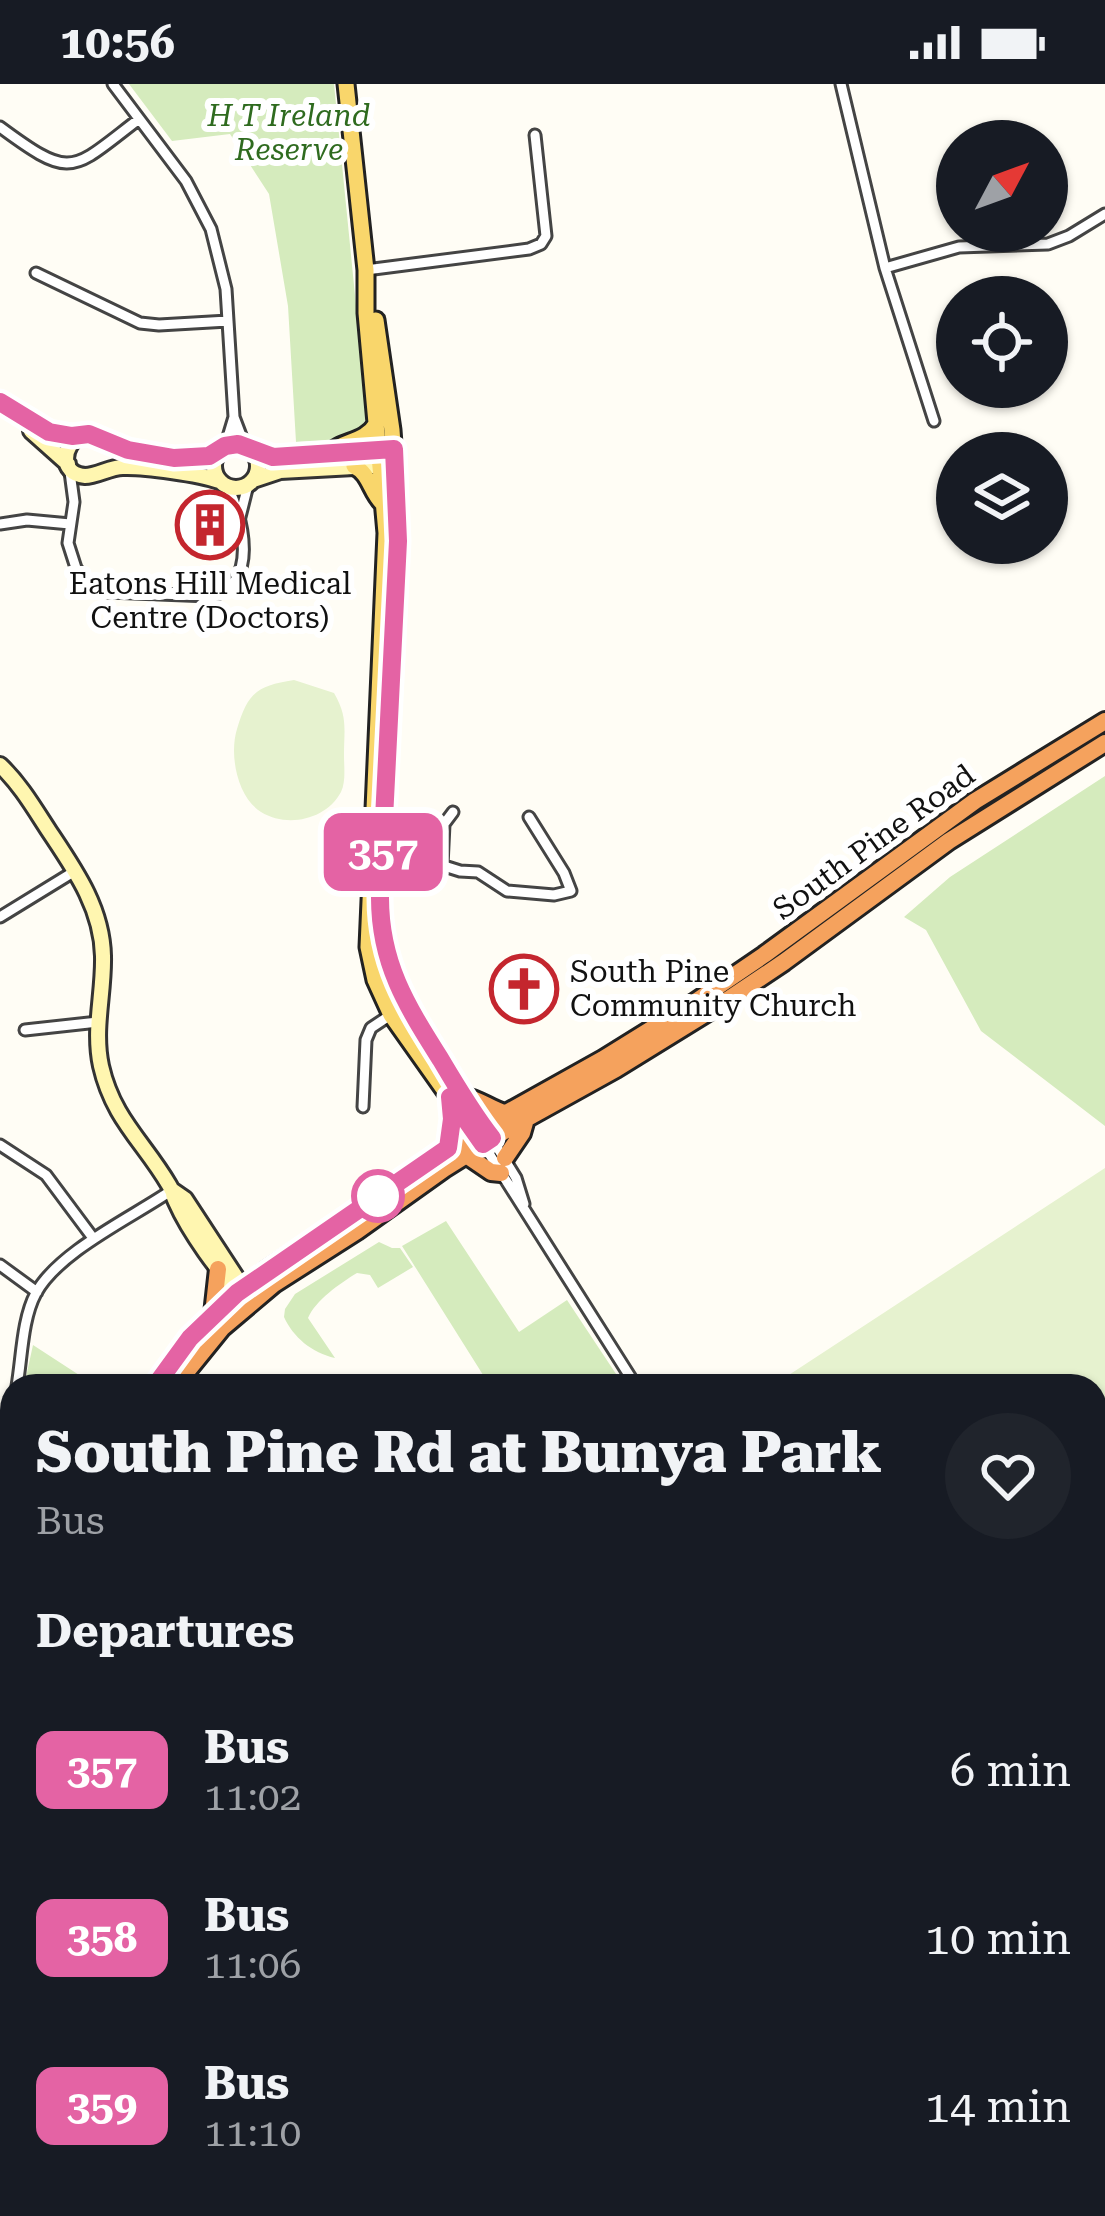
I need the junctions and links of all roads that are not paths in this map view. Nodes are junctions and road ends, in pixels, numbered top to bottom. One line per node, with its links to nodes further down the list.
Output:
1 (113, 84): 4 (street)
2 (346, 84): 9 (main road)
3 (841, 84): 8 (street)
4 (139, 119): 5 (street); 11 (street)
5 (0, 127)
6 (535, 135): 9 (street)
7 (1105, 214): 8 (street)
8 (885, 268): 15 (street)
9 (366, 270): 16 (main road); 22 (main road)
10 (36, 273): 11 (street)
11 (228, 321): 14 (street)
12 (0, 402): 17 (street)
13 (0, 411): 23 (street)
14 (234, 417): 19 (street); 20 (street)
15 (934, 421)
16 (376, 424): 21 (main road); 22 (main road)
17 (81, 435): 18 (street); 23 (street)
18 (98, 438): 20 (street); 25 (street)
19 (248, 448): 20 (street); 21 (street); 26 (street)
20 (222, 449): 27 (street)
21 (328, 454): 22 (street)
22 (387, 457): 24 (street); 29 (main road); 38 (main road)
23 (68, 465): 25 (street); 28 (street)
24 (354, 466): 26 (street); 29 (main road)
25 (95, 474): 27 (street); 28 (street)
26 (250, 482): 27 (street); 30 (street)
27 (223, 484): 30 (street)
28 (74, 502): 32 (street)
29 (385, 505): 43 (main road)
30 (240, 517): 32 (street)
31 (0, 524): 32 (street)
32 (70, 524)
33 (1105, 721): 48 (highway, South Pine Road)
34 (1105, 742): 49 (highway, South Pine Road)
35 (0, 765): 40 (street)
36 (453, 812): 39 (street)
37 (529, 817): 39 (street)
38 (382, 862): 39 (street); 42 (main road)
39 (442, 866)
40 (75, 871): 41 (street); 44 (street)
41 (0, 916)
42 (409, 1008): 43 (street); 46 (main road)
43 (391, 1015): 46 (main road); 47 (street)
44 (98, 1022): 45 (street); 54 (street)
45 (25, 1030)
46 (457, 1097): 48 (highway); 50 (main road); 52 (highway)
47 (363, 1108)
48 (504, 1113): 50 (highway, South Pine Road)
49 (526, 1119): 50 (highway, South Pine Road); 53 (highway)
50 (483, 1135): 52 (highway, South Pine Road); 53 (street)
51 (0, 1145): 55 (street)
52 (457, 1152): 53 (highway); 59 (highway, South Pine Road)
53 (503, 1166): 64 (street)
54 (172, 1190): 55 (street); 57 (street); 59 (street)
55 (93, 1238): 58 (street)
56 (0, 1265): 58 (street)
57 (218, 1269): 59 (street); 60 (highway)
58 (37, 1292): 61 (street)
59 (245, 1296): 60 (highway, South Pine Road); 63 (highway, South Pine Road)
60 (213, 1314): 62 (highway, South Pine Road)
61 (19, 1374)
62 (164, 1374)
63 (184, 1374)
64 (629, 1374)

